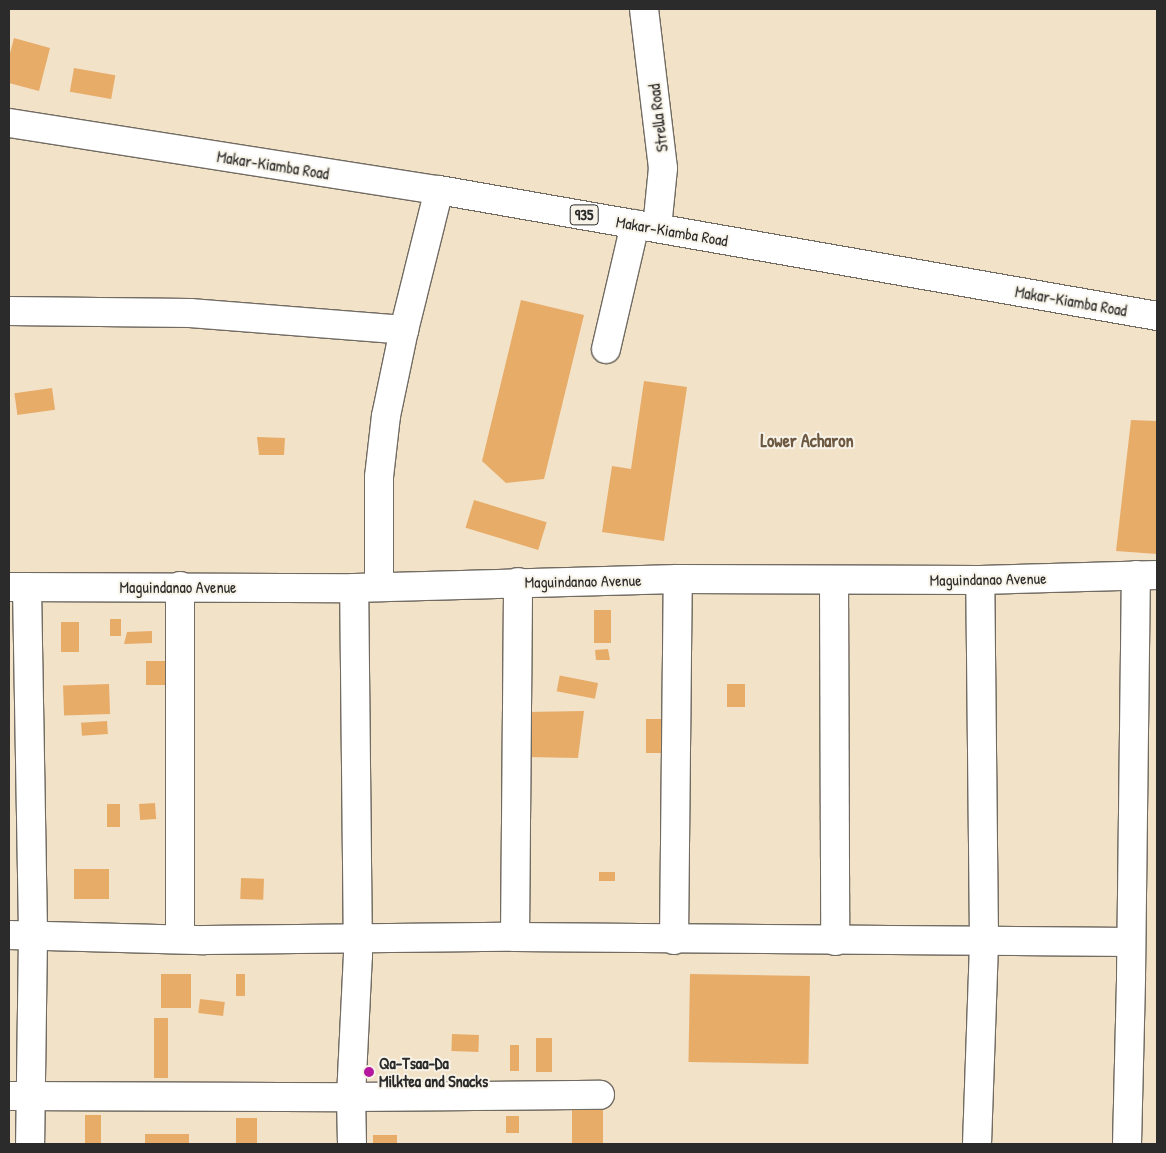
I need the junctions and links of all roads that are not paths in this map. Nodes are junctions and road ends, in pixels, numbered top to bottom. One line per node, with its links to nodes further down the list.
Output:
1 (644, 9): 4 (street, Strella Road)
2 (9, 123): 3 (street, Makar-Kiamba Road / 935)
3 (439, 190): 4 (street, Makar-Kiamba Road / 935); 7 (street)
4 (646, 226): 6 (street, Makar-Kiamba Road / 935); 8 (street, Strella Road)
5 (9, 311): 7 (street)
6 (1157, 316)
7 (404, 330): 16 (street)
8 (606, 349)
9 (1146, 575): 12 (street, Maguindanao Avenue); 24 (street)
10 (678, 579): 11 (street, Maguindanao Avenue); 13 (street, Maguindanao Avenue); 21 (street)
11 (834, 580): 12 (street, Maguindanao Avenue); 23 (street)
12 (980, 580): 22 (street)
13 (518, 582): 16 (street, Maguindanao Avenue); 19 (street)
14 (180, 586): 15 (street, Maguindanao Avenue); 16 (street, Maguindanao Avenue); 20 (street)
15 (18, 587): 17 (street)
16 (366, 587): 18 (street)
17 (21, 936): 20 (street); 26 (street)
18 (358, 938): 19 (street); 20 (street); 27 (street)
19 (515, 938): 21 (street)
20 (180, 939)
21 (674, 940): 23 (street)
22 (984, 940): 23 (street); 24 (street); 30 (street)
23 (835, 941)
24 (1131, 942): 31 (street)
25 (600, 1095): 27 (street)
26 (19, 1096): 27 (street); 28 (street)
27 (351, 1097): 29 (street)
28 (30, 1144)
29 (352, 1144)
30 (977, 1144)
31 (1127, 1144)

